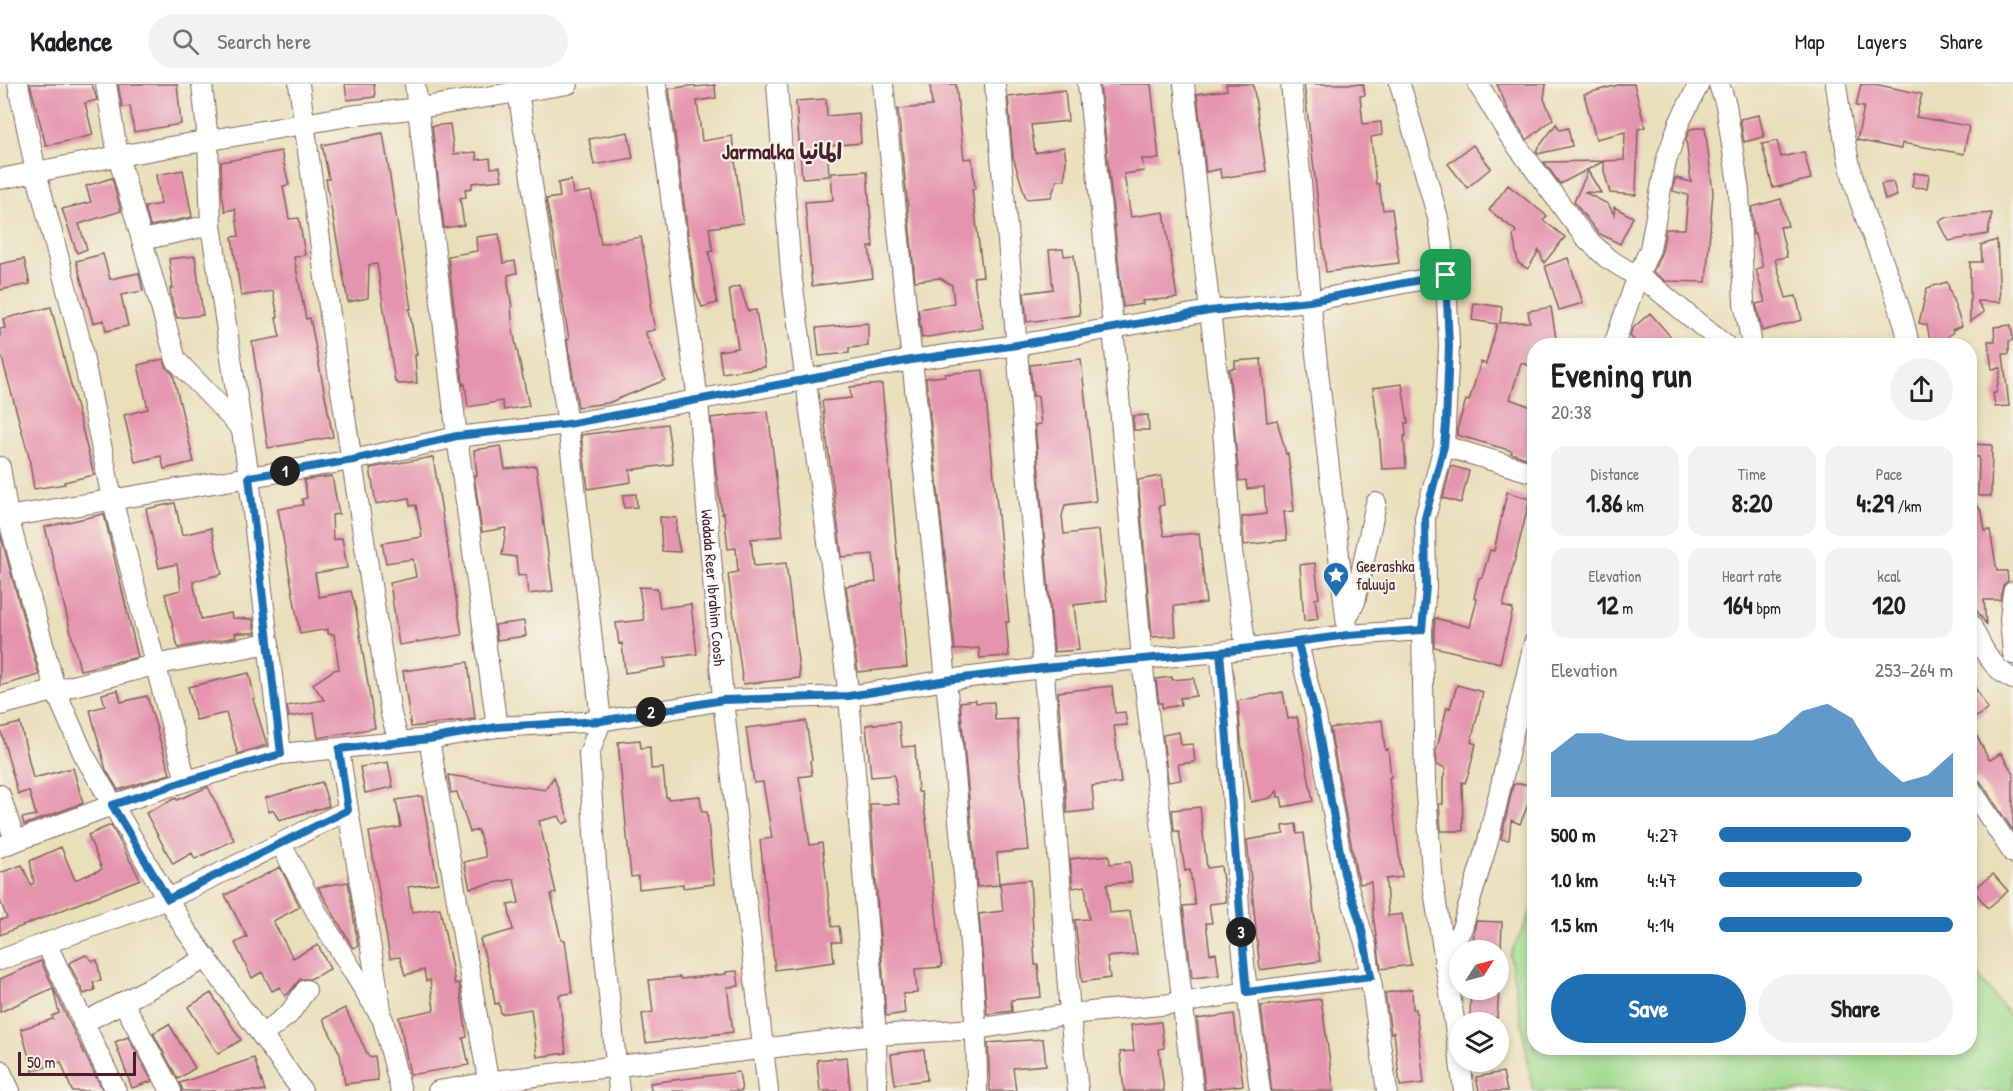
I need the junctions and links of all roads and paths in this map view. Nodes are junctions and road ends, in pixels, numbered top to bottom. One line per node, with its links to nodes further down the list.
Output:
1 (18, 84): 24 (street)
2 (106, 84): 23 (street)
3 (202, 84): 22 (street)
4 (299, 84): 21 (street)
5 (415, 84): 20 (street)
6 (568, 84): 19 (street)
7 (656, 84): 40 (street, Wadada Reer Ibrahim Coosh)
8 (777, 84): 39 (street)
9 (883, 84): 38 (street)
10 (995, 84): 37 (street)
11 (1088, 84): 32 (street)
12 (1184, 84): 31 (street)
13 (1291, 84): 30 (street)
14 (1400, 84): 28 (street)
15 (1478, 84): 29 (street)
16 (1699, 84): 29 (street)
17 (1719, 84): 35 (street)
18 (1836, 84): 36 (street)
19 (518, 88): 20 (street); 41 (street)
20 (419, 108): 21 (street); 43 (street)
21 (304, 124): 22 (street); 45 (street)
22 (208, 141): 23 (street); 26 (street)
23 (118, 156): 24 (street); 27 (street)
24 (36, 172): 25 (street); 49 (street)
25 (0, 179)
26 (211, 225): 27 (street); 42 (street)
27 (142, 240): 42 (street)
28 (1446, 275): 30 (street); 44 (street)
29 (1637, 278): 33 (street); 34 (street)
30 (1310, 301): 31 (street); 53 (street)
31 (1209, 311): 32 (street); 58 (street)
32 (1113, 327): 37 (street); 61 (street)
33 (1616, 338)
34 (1716, 338)
35 (1751, 338)
36 (1907, 338)
37 (1017, 345): 38 (street); 63 (street)
38 (911, 360): 39 (street); 65 (street)
39 (805, 379): 40 (street); 67 (street)
40 (698, 401): 41 (street); 68 (street, Wadada Reer Ibrahim Coosh)
41 (568, 424): 43 (street); 71 (street)
42 (241, 428): 48 (street)
43 (457, 436): 45 (street); 72 (street)
44 (1444, 446): 47 (street); 54 (street)
45 (353, 460): 48 (street); 74 (street)
46 (0, 467): 51 (street)
47 (1527, 471)
48 (249, 477): 49 (street); 56 (street)
49 (112, 499): 51 (street); 62 (street)
50 (1376, 503): 53 (street)
51 (4, 518): 66 (street)
52 (2013, 592): 60 (street)
53 (1347, 628): 54 (street); 57 (street)
54 (1422, 630): 89 (street)
55 (1977, 636): 64 (street)
56 (269, 643): 62 (street); 76 (street)
57 (1298, 643): 58 (street); 90 (street)
58 (1246, 649): 59 (street)
59 (1220, 652): 61 (street); 92 (street)
60 (2013, 654)
61 (1142, 660): 63 (street); 94 (street)
62 (154, 665): 66 (street); 77 (street)
63 (1043, 668): 65 (street); 96 (street)
64 (2013, 679)
65 (947, 680): 67 (street); 99 (street)
66 (56, 692): 69 (street); 80 (street)
67 (849, 696): 68 (street); 101 (street)
68 (723, 700): 71 (street); 102 (street, Wadada Reer Ibrahim Coosh)
69 (0, 705)
70 (1527, 714): 89 (street)
71 (601, 721): 72 (street); 103 (street)
72 (497, 727): 73 (street)
73 (429, 739): 74 (street); 106 (street)
74 (399, 742): 75 (street)
75 (339, 749): 76 (street); 81 (street)
76 (281, 754): 77 (street)
77 (186, 781): 80 (street)
78 (0, 795): 82 (street)
79 (1977, 799): 84 (street)
80 (112, 805): 82 (street); 85 (street)
81 (348, 810): 83 (street); 97 (street)
82 (8, 844)
83 (281, 844): 85 (street); 97 (street)
84 (2013, 853)
85 (168, 899): 86 (street); 87 (street)
86 (46, 943): 88 (street); 98 (street)
87 (207, 958): 93 (street); 100 (street)
88 (0, 960)
89 (1444, 963): 95 (street)
90 (1371, 976): 92 (street); 120 (street)
91 (306, 990): 100 (street)
92 (1247, 992): 94 (street); 119 (street)
93 (123, 1002): 98 (street); 110 (street)
94 (1181, 1003): 96 (street); 118 (street)
95 (1452, 1012)
96 (1070, 1014): 99 (street); 117 (street)
97 (383, 1020): 111 (street)
98 (83, 1023): 109 (street)
99 (977, 1029): 101 (street); 116 (street)
100 (262, 1035): 107 (street)
101 (876, 1035): 102 (street); 115 (street)
102 (764, 1050): 103 (street); 114 (street, Wadada Reer Ibrahim Coosh)
103 (616, 1066): 106 (street); 113 (street)
104 (0, 1070): 108 (street)
105 (1462, 1072): 121 (street)
106 (489, 1087): 112 (street)
107 (293, 1089)
108 (10, 1091)
109 (116, 1091)
110 (171, 1091)
111 (401, 1091)
112 (438, 1091)
113 (619, 1091)
114 (768, 1091)
115 (877, 1091)
116 (977, 1091)
117 (1078, 1091)
118 (1193, 1091)
119 (1260, 1091)
120 (1388, 1091)
121 (1464, 1091)

